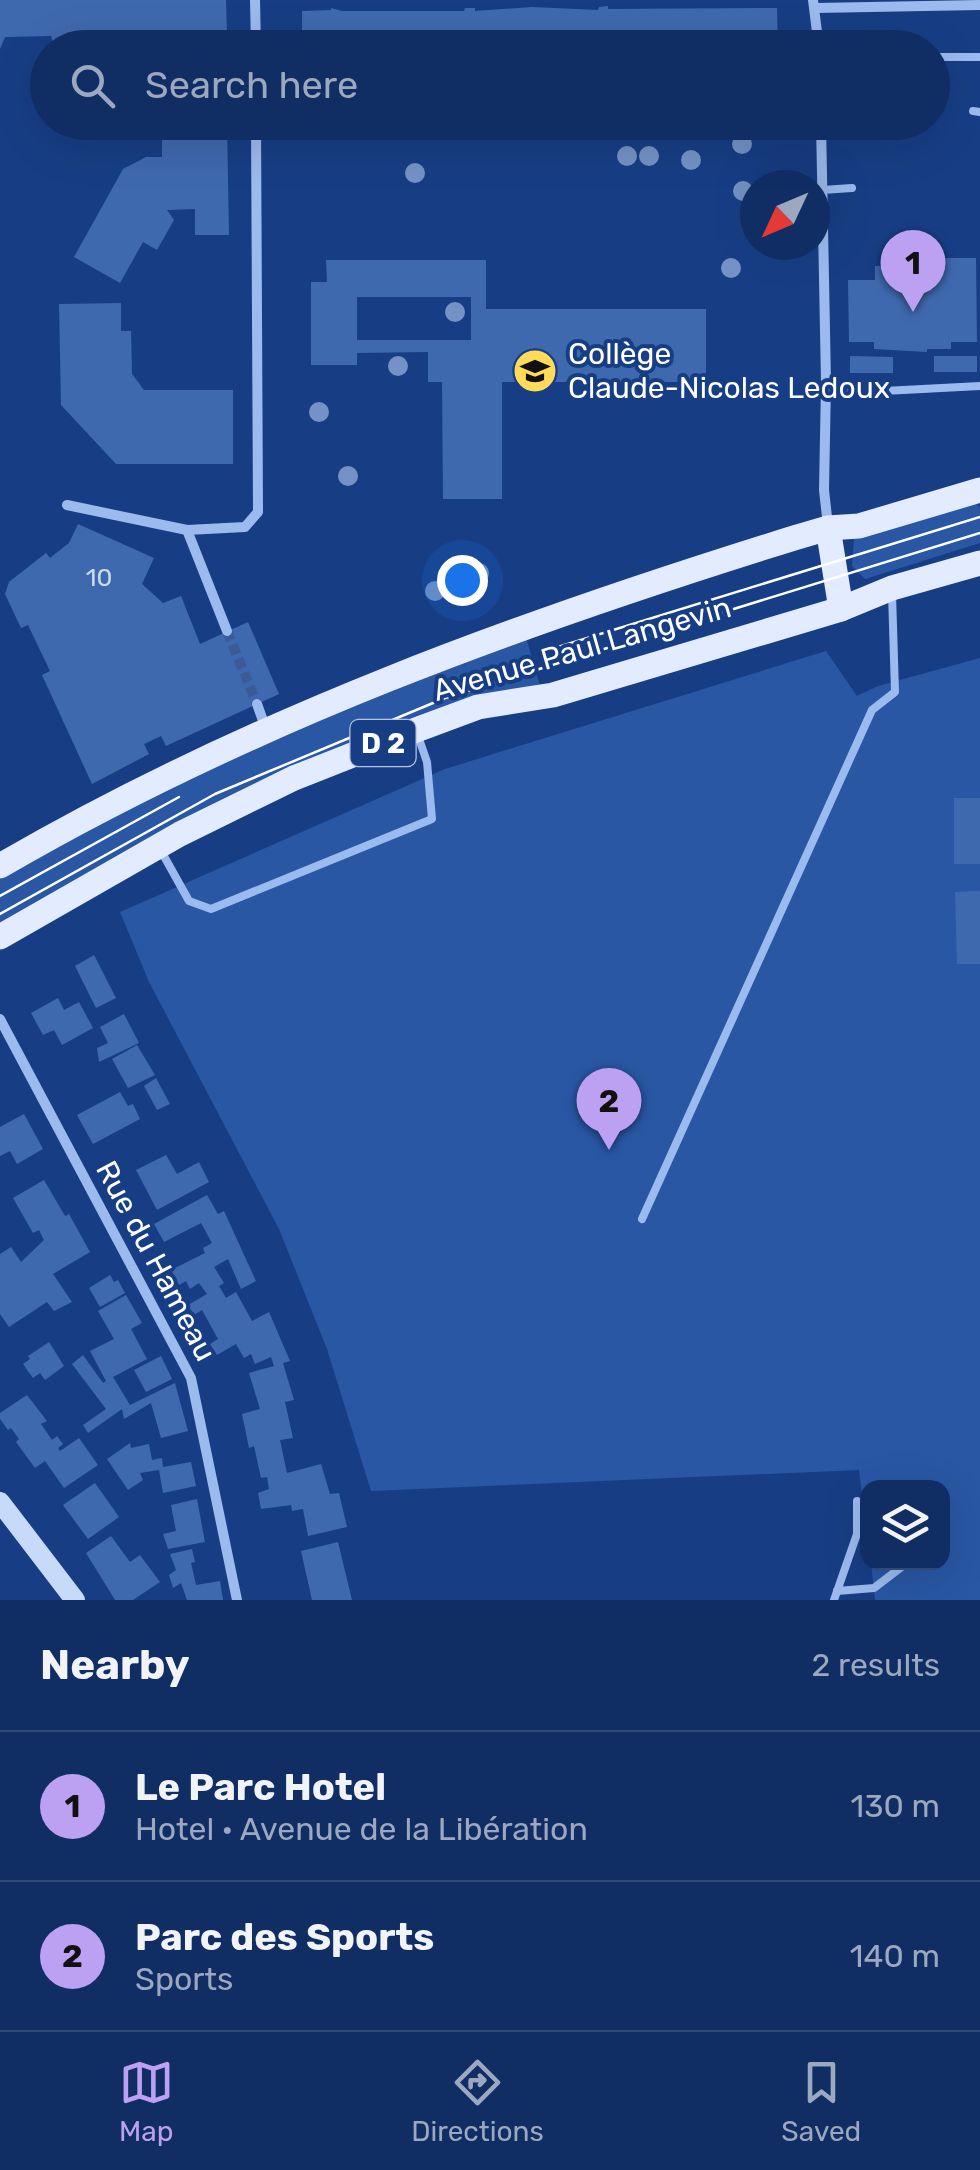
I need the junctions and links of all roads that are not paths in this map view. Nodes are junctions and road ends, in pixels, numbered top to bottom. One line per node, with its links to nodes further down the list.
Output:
1 (256, 0): 4 (street)
2 (814, 4): 3 (street); 5 (street)
3 (980, 5)
4 (256, 30)
5 (817, 30)
6 (950, 57): 7 (lane)
7 (980, 57)
8 (256, 140): 19 (street)
9 (821, 140): 10 (street)
10 (822, 170)
11 (852, 188): 12 (lane)
12 (830, 189)
13 (823, 260): 15 (street)
14 (980, 386): 15 (lane)
15 (826, 394): 18 (street)
16 (980, 490): 18 (main road, Avenue Paul Langevin / D 2)
17 (67, 505): 19 (street)
18 (828, 528): 22 (main road); 25 (main road, Avenue Paul Langevin / D 2)
19 (187, 530): 23 (street)
20 (980, 563): 21 (main road, Avenue Paul Langevin / D 2)
21 (892, 588): 22 (main road, Avenue Paul Langevin / D 2); 31 (lane)
22 (840, 609): 26 (main road, Avenue Paul Langevin / D 2)
23 (227, 632)
24 (257, 704): 25 (street)
25 (266, 730): 28 (main road, Avenue Paul Langevin / D 2)
26 (416, 730): 27 (main road, Avenue Paul Langevin / D 2); 27 (lane)
27 (158, 845): 29 (main road, Avenue Paul Langevin / D 2)
28 (0, 866)
29 (0, 937)
30 (0, 1019): 38 (street, Rue du Hameau)
31 (642, 1219)
32 (857, 1501): 36 (lane)
33 (0, 1502): 37 (street)
34 (0, 1516): 37 (street)
35 (898, 1570): 36 (lane)
36 (835, 1596)
37 (74, 1600)
38 (238, 1600)

